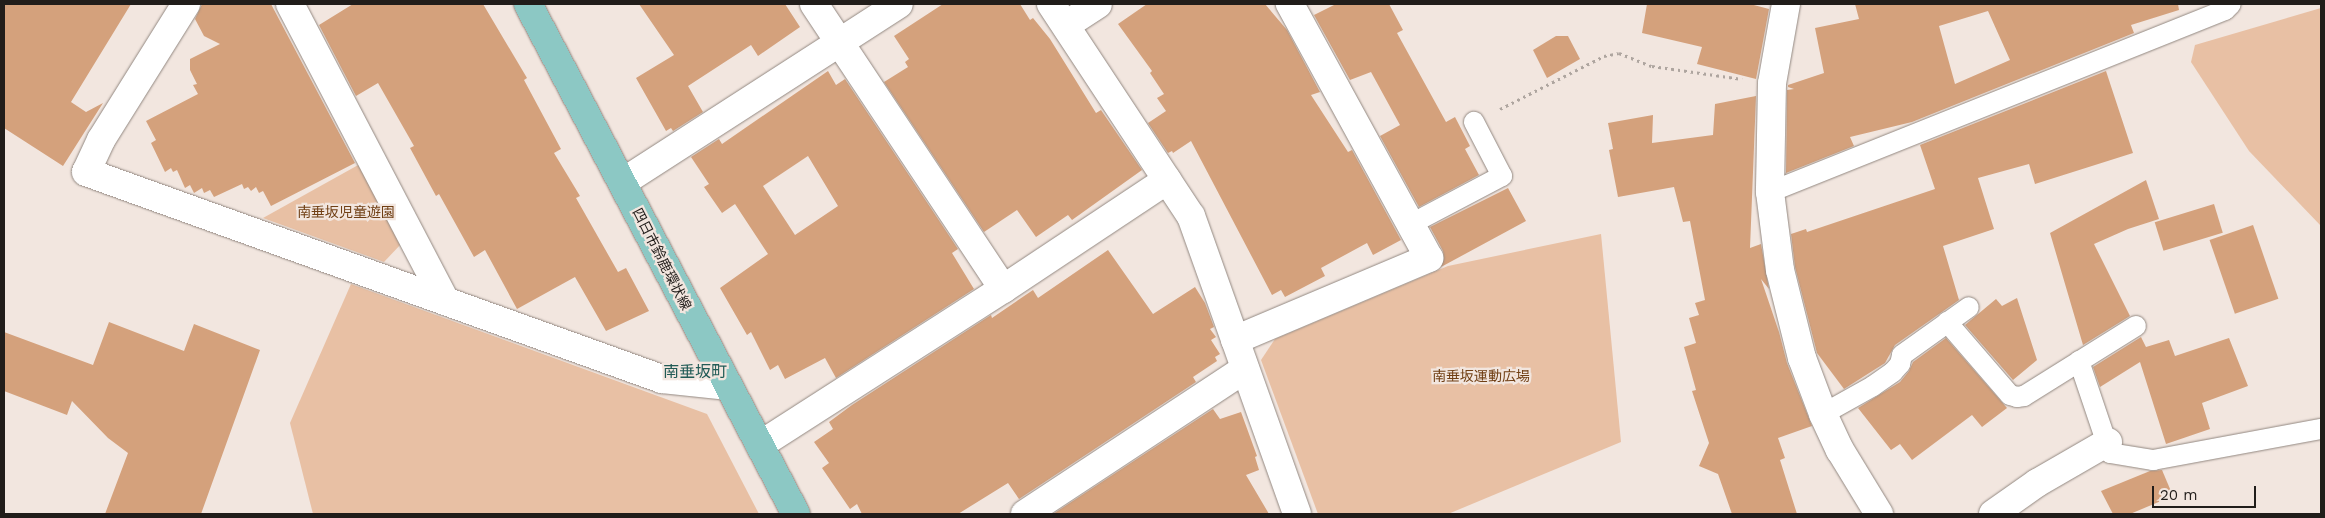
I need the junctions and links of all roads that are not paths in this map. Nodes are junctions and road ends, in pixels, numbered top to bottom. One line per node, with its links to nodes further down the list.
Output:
1 (186, 4): 18 (street)
2 (290, 4): 18 (street)
3 (528, 4): 14 (main road, 四日市鈴鹿環状線)
4 (814, 4): 11 (street)
5 (899, 4): 11 (street)
6 (1098, 4): 10 (street)
7 (1290, 4): 16 (street)
8 (1786, 4): 15 (street)
9 (2231, 4): 15 (lane)
10 (1058, 14): 13 (street)
11 (840, 43): 14 (street); 17 (street)
12 (1474, 122): 16 (lane)
13 (1167, 180): 17 (street); 22 (street)
14 (623, 182): 25 (main road, 四日市鈴鹿環状線)
15 (1770, 192): 26 (street)
16 (1411, 224): 22 (street)
17 (1003, 289): 29 (street)
18 (446, 301): 25 (street)
19 (1969, 307): 20 (lane)
20 (1947, 322): 23 (lane); 26 (lane)
21 (2136, 326): 23 (lane)
22 (1235, 340): 24 (street)
23 (2079, 361): 28 (lane)
24 (1245, 369): 31 (street); 32 (street)
25 (728, 386): 29 (main road, 四日市鈴鹿環状線)
26 (1823, 414): 33 (street)
27 (2321, 429): 28 (lane)
28 (2108, 442): 34 (street)
29 (760, 445): 30 (main road, 四日市鈴鹿環状線)
30 (796, 514)
31 (1025, 514)
32 (1297, 514)
33 (1879, 514)
34 (1993, 514)

